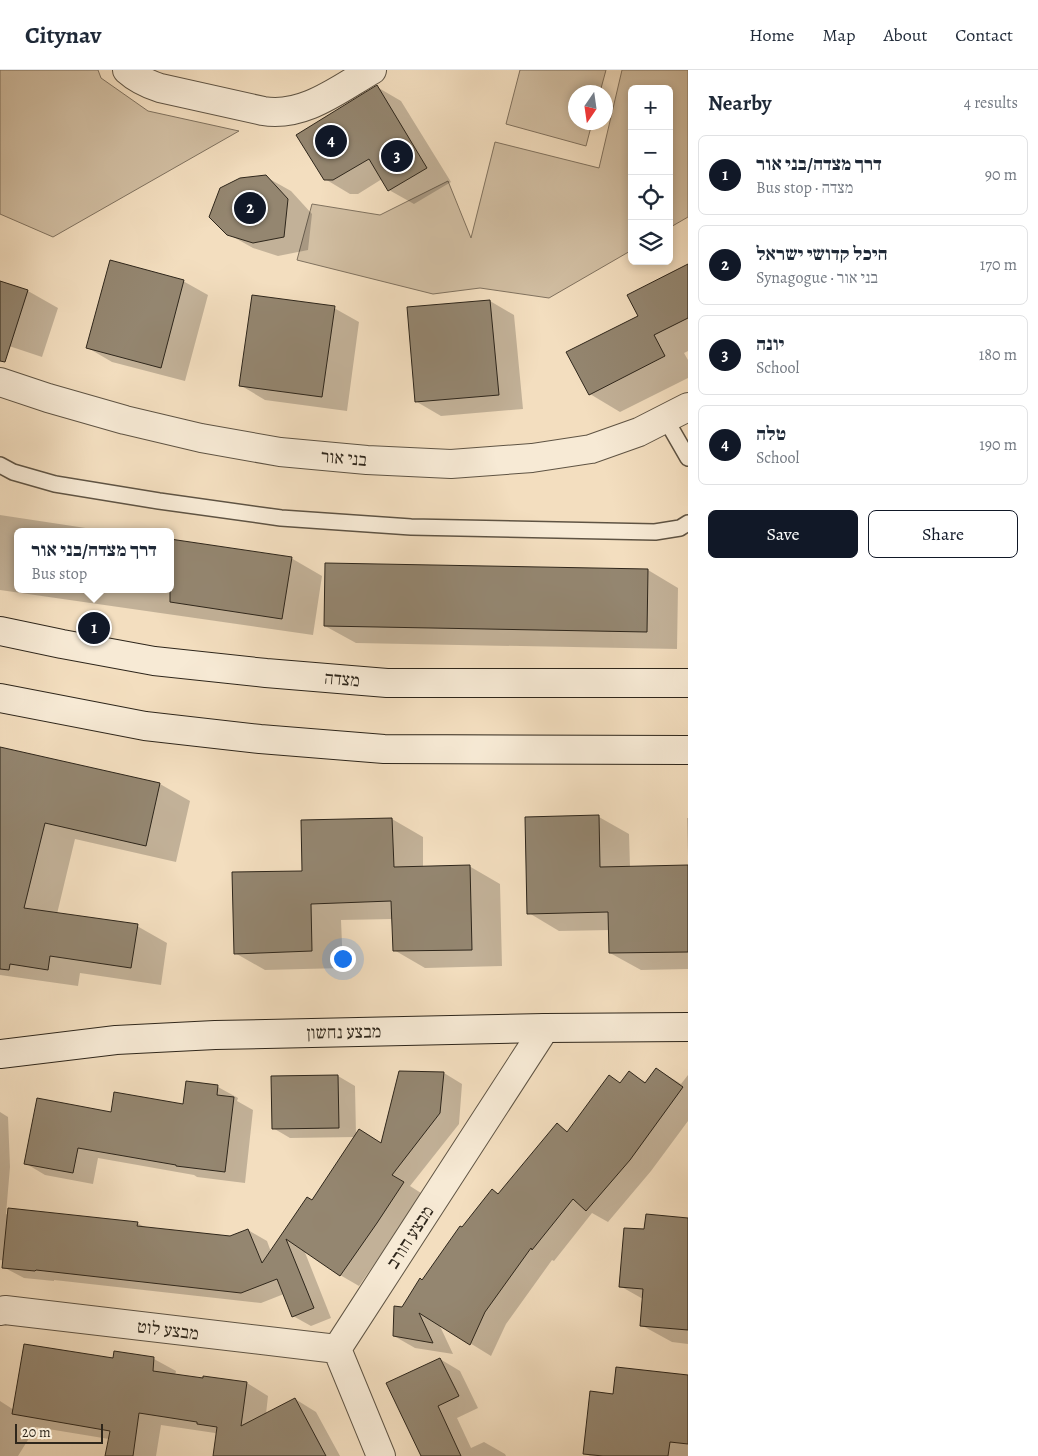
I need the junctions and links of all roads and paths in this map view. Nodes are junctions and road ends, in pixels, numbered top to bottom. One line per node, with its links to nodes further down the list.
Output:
1 (127, 70): 2 (street)
2 (372, 70)
3 (0, 382): 4 (street, בני אור)
4 (677, 413): 5 (lane)
5 (688, 458)
6 (0, 465): 7 (lane)
7 (688, 523)
8 (0, 631): 9 (street, מצדה)
9 (688, 683)
10 (0, 698): 11 (street)
11 (688, 750)
12 (688, 1027): 13 (street, מבצע נחשון)
13 (545, 1028): 14 (street, מבצע נחשון); 16 (street, מבצע חורב)
14 (0, 1054)
15 (0, 1311): 16 (street, מבצע לוט)
16 (337, 1349): 17 (street)
17 (381, 1456)

